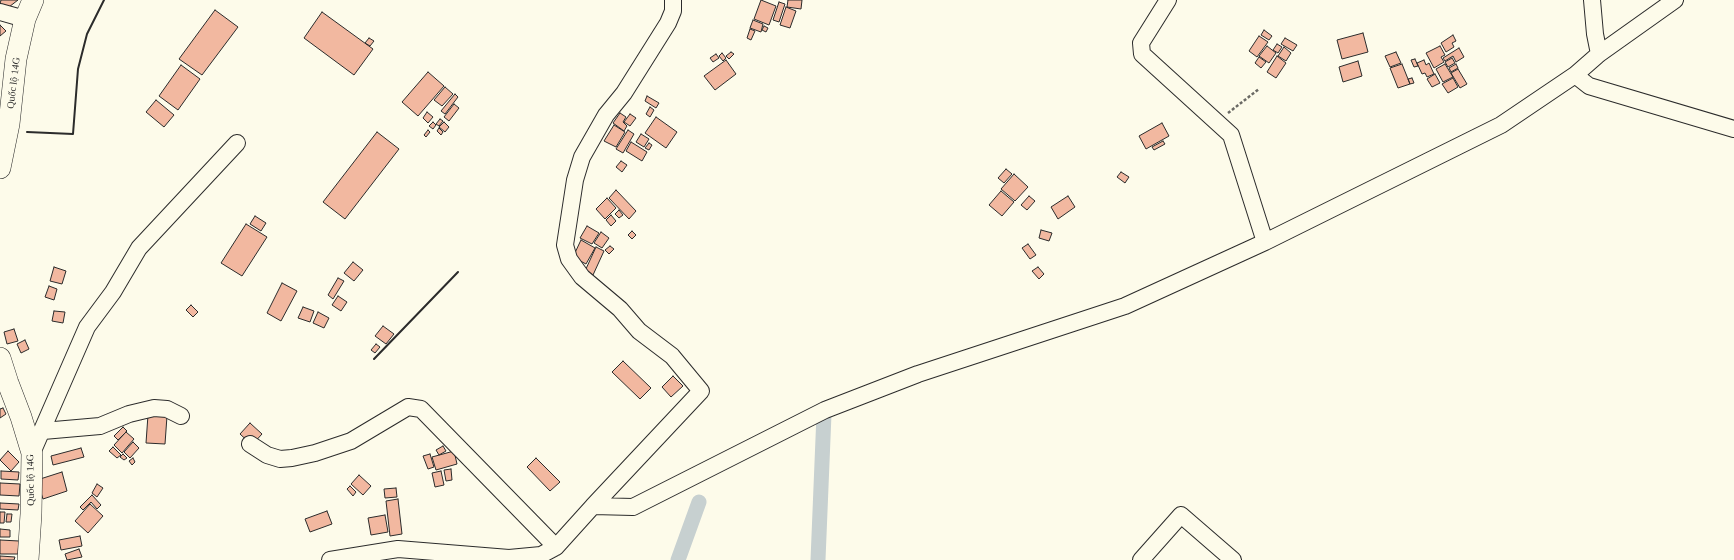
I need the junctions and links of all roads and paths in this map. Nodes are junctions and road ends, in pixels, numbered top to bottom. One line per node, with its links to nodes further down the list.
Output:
1 (33, 0): 7 (main road, Quốc lộ 14G)
2 (673, 0): 21 (street)
3 (1168, 0): 11 (street)
4 (1592, 0): 8 (street)
5 (1675, 0): 8 (street)
6 (0, 12): 7 (street)
7 (25, 19): 14 (main road, Quốc lộ 14G)
8 (1600, 54): 9 (street)
9 (1575, 75): 12 (street); 15 (street)
10 (1259, 89): 11 (path)
11 (1217, 122): 15 (street)
12 (1734, 129)
13 (237, 143): 18 (street)
14 (0, 168)
15 (1265, 242): 21 (street)
16 (0, 358): 20 (main road, Quốc lộ 14G)
17 (181, 416): 18 (street)
18 (43, 431): 20 (street)
19 (250, 444): 22 (street)
20 (32, 453): 23 (main road, Quốc lộ 14G)
21 (593, 506): 22 (street)
22 (556, 547): 24 (street)
23 (28, 560)
24 (330, 560)
25 (1142, 560): 26 (street)
26 (1233, 560)

